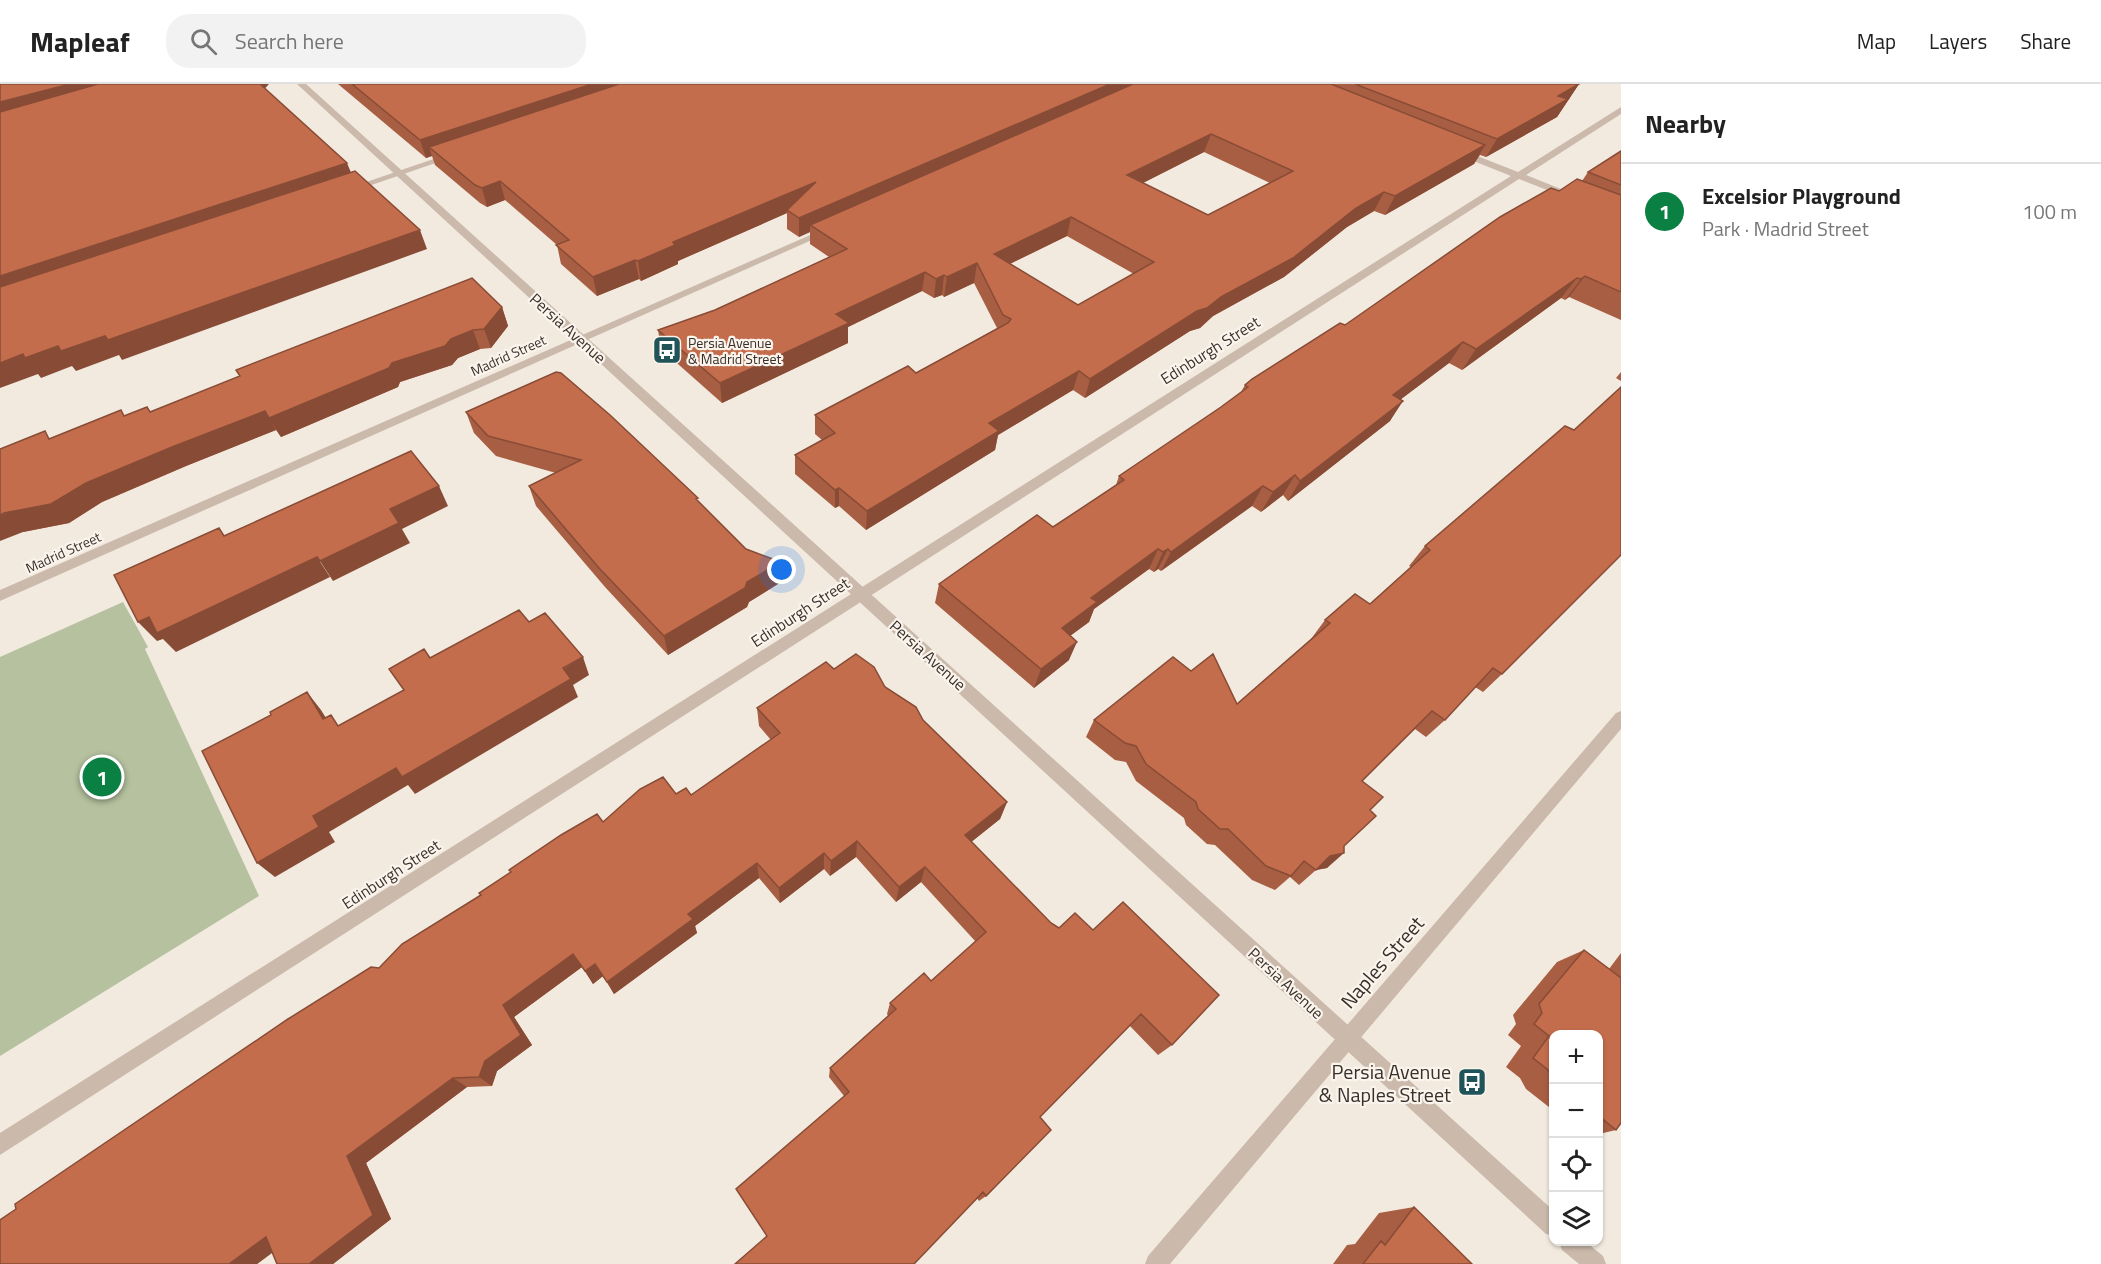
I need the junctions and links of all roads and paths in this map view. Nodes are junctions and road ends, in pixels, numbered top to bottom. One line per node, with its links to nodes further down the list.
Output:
1 (301, 84): 5 (street, Persia Avenue)
2 (1621, 110): 6 (street, Edinburgh Street)
3 (1453, 149): 6 (street)
4 (458, 154): 5 (street)
5 (399, 173): 7 (street); 10 (street, Persia Avenue)
6 (1519, 176): 8 (street); 11 (street, Edinburgh Street)
7 (335, 195)
8 (1577, 199)
9 (843, 224): 10 (street, Madrid Street)
10 (581, 340): 11 (street, Persia Avenue); 12 (street, Madrid Street)
11 (861, 594): 14 (street, Persia Avenue); 15 (street, Edinburgh Street)
12 (0, 596)
13 (1621, 718): 14 (street, Naples Street)
14 (1347, 1038): 16 (street, Persia Avenue); 18 (street, Naples Street)
15 (0, 1145)
16 (1549, 1221)
17 (1575, 1246): 19 (street)
18 (1156, 1264)
19 (1595, 1264)

